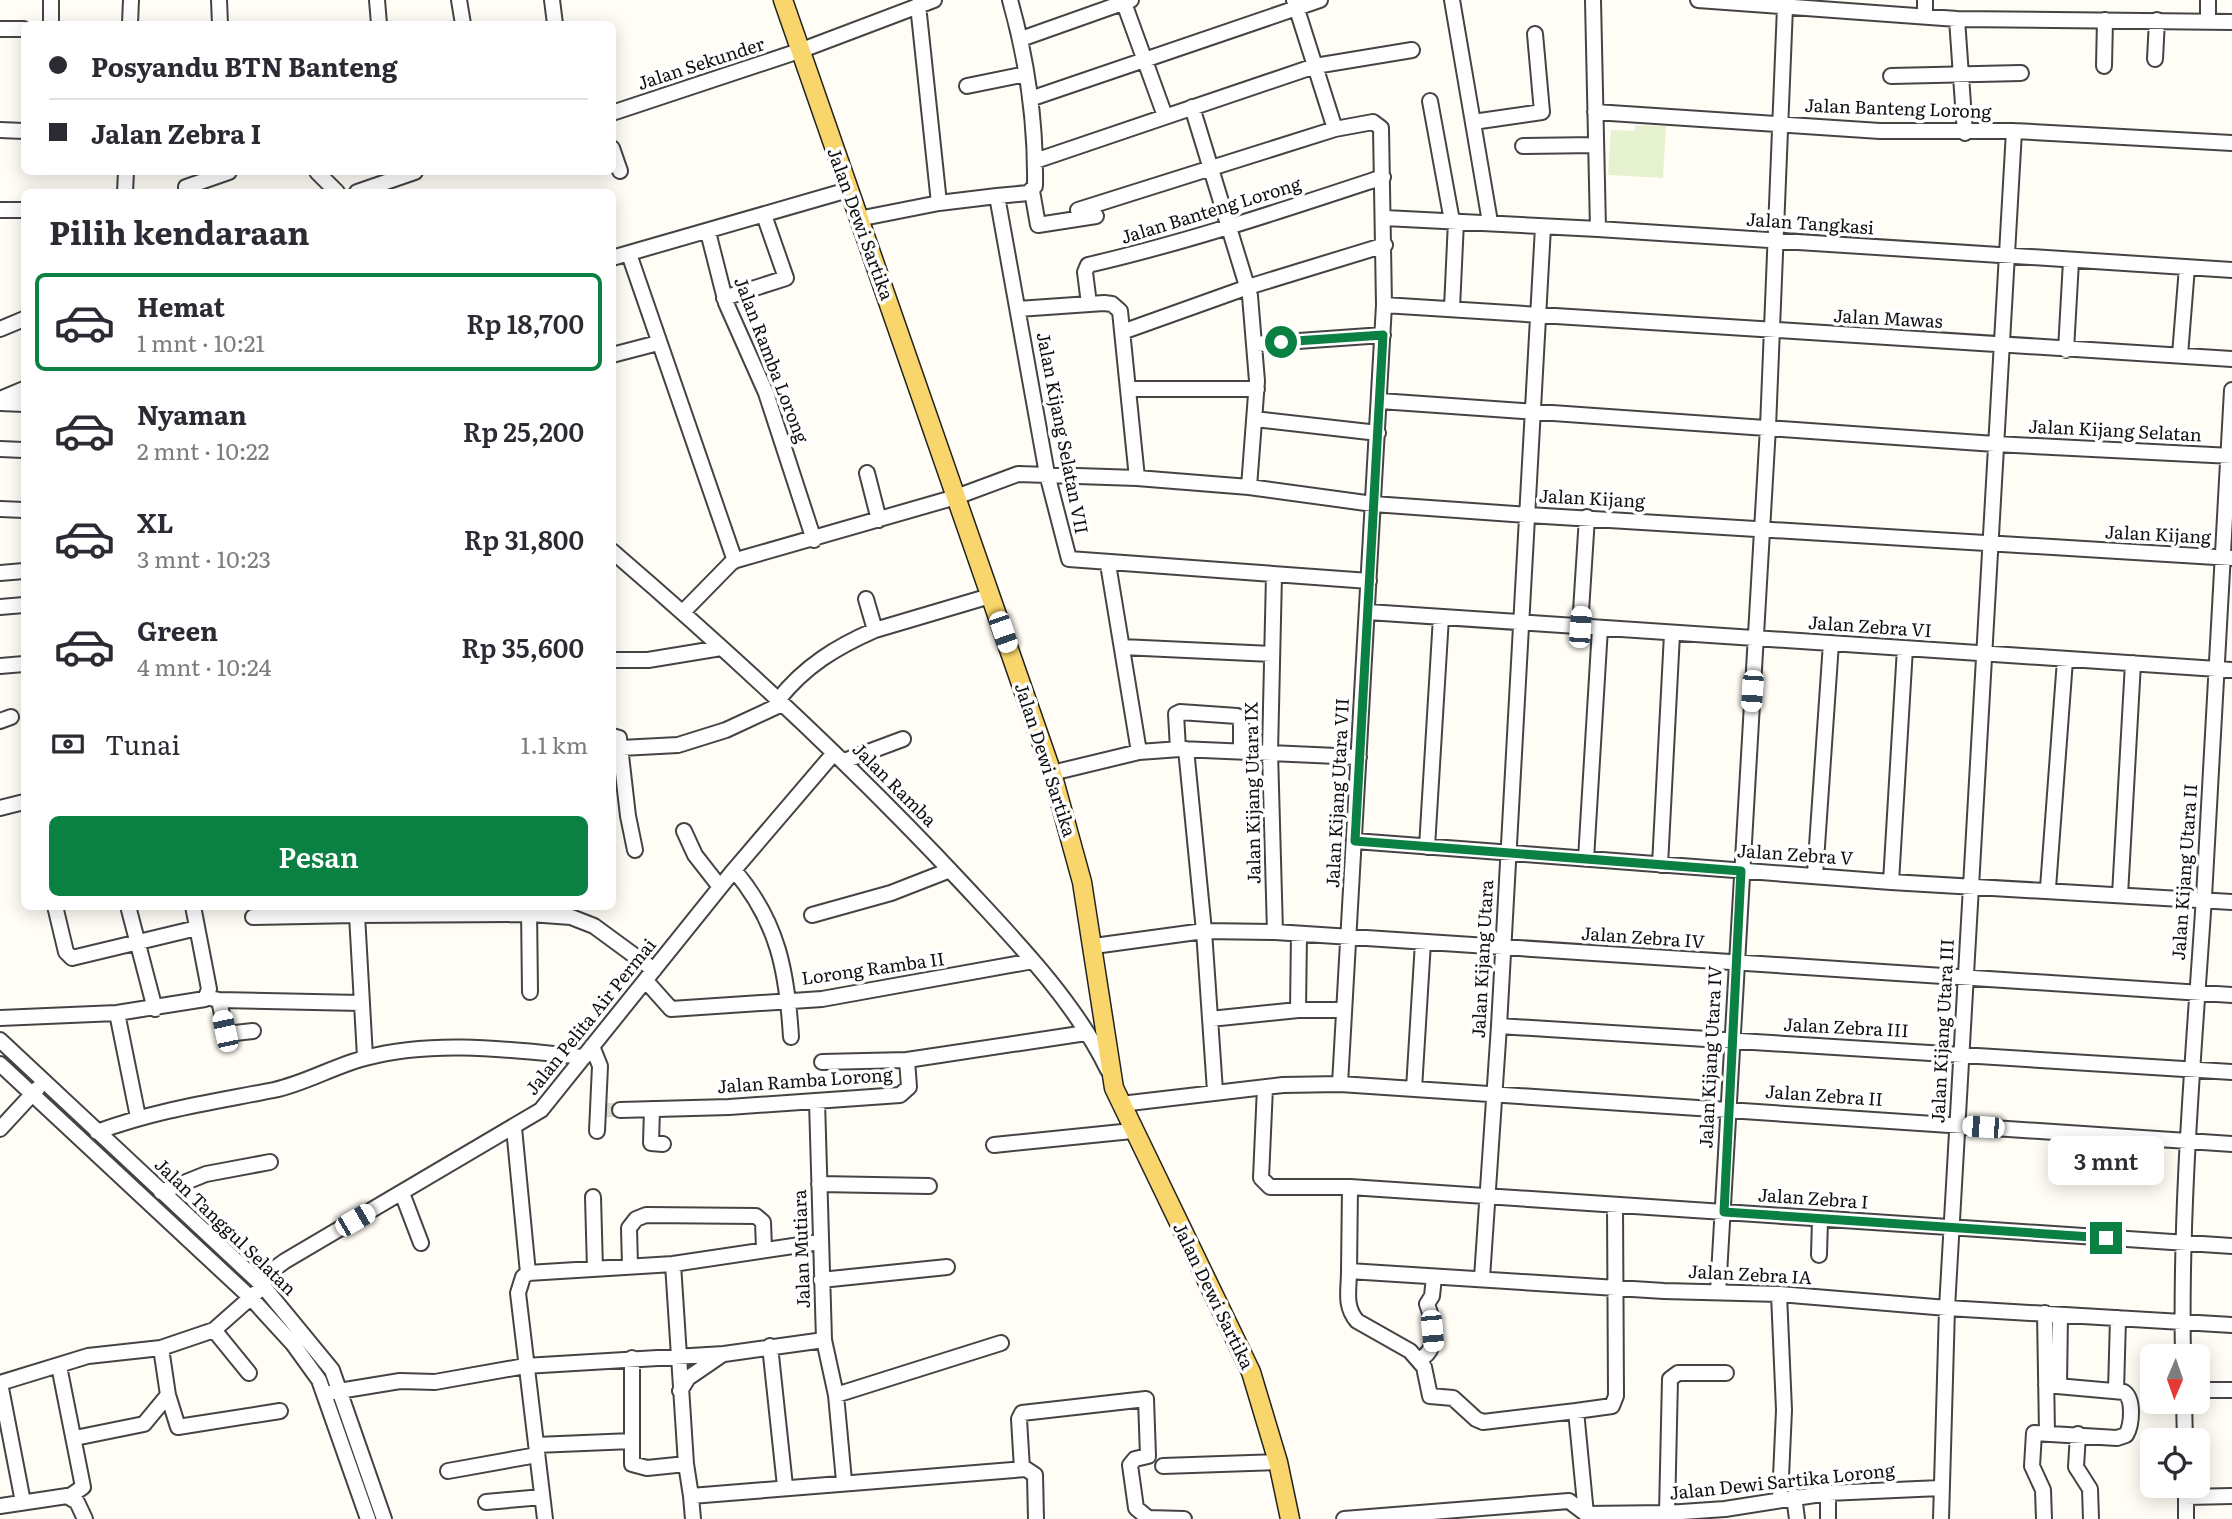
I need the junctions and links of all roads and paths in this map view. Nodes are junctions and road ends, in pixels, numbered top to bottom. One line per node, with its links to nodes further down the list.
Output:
1 (51, 0): 26 (street)
2 (131, 0): 27 (street)
3 (219, 0): 28 (street)
4 (377, 0): 29 (street)
5 (459, 0): 30 (street)
6 (552, 0): 31 (street)
7 (783, 0): 38 (main road, Jalan Dewi Sartika)
8 (934, 0): 19 (street, Jalan Sekunder)
9 (1010, 0): 37 (street)
10 (1320, 0): 18 (street)
11 (1452, 0): 55 (street)
12 (1593, 0): 53 (street)
13 (1698, 0): 17 (street)
14 (1925, 0): 22 (street)
15 (2208, 0): 32 (street)
16 (1128, 1): 37 (street); 40 (street)
17 (1730, 1): 21 (street)
18 (1295, 4): 40 (street); 42 (street)
19 (918, 5): 38 (street, Jalan Sekunder); 79 (street)
20 (1824, 5): 21 (street); 22 (street)
21 (1785, 7): 56 (street, Jalan Banteng Lorong)
22 (1924, 17): 23 (street)
23 (1957, 19): 24 (street); 46 (street)
24 (2105, 20): 25 (street); 43 (street)
25 (2157, 20): 32 (street); 41 (street)
26 (51, 21)
27 (130, 21)
28 (220, 21)
29 (379, 21)
30 (462, 21)
31 (555, 21)
32 (2208, 21): 33 (street)
33 (2232, 22)
34 (0, 29): 35 (street)
35 (21, 29)
36 (1535, 34): 55 (street)
37 (1021, 39): 45 (street)
38 (802, 50): 52 (street, Jalan Sekunder); 76 (main road, Jalan Dewi Sartika)
39 (1412, 50): 42 (street)
40 (1143, 58): 49 (street); 54 (street)
41 (2155, 59)
42 (1315, 66): 51 (street); 57 (street)
43 (2104, 66)
44 (2021, 73): 46 (street)
45 (1026, 74): 48 (street); 49 (street)
46 (1960, 74): 47 (street); 61 (street)
47 (1891, 76)
48 (967, 86)
49 (1030, 99): 66 (street)
50 (1430, 101): 87 (street)
51 (1192, 107): 54 (street); 67 (street)
52 (616, 112)
53 (1595, 112): 56 (street, Jalan Banteng Lorong); 63 (street)
54 (1165, 117): 66 (street)
55 (1473, 122): 88 (street)
56 (1780, 123): 61 (street, Jalan Banteng Lorong); 93 (street, Jalan Banteng Lorong)
57 (1335, 129): 67 (street); 72 (street)
58 (0, 130): 59 (street)
59 (21, 131)
60 (2014, 131): 61 (street, Jalan Banteng Lorong); 62 (street, Jalan Banteng Lorong); 97 (street, Jalan Banteng Lorong)
61 (1965, 133)
62 (2232, 143)
63 (1596, 145): 64 (street); 91 (street)
64 (1523, 146)
65 (616, 160): 68 (street)
66 (1035, 161): 77 (street)
67 (1210, 167): 82 (street); 90 (street)
68 (620, 171)
69 (222, 175): 73 (street)
70 (320, 175): 74 (street)
71 (406, 175): 75 (street)
72 (1383, 177): 85 (street); 90 (street, Jalan Banteng Lorong)
73 (188, 189)
74 (334, 189)
75 (366, 189)
76 (848, 190): 83 (street); 86 (main road, Jalan Dewi Sartika)
77 (1032, 191): 78 (street); 84 (street)
78 (997, 196): 79 (street); 106 (street, Jalan Kijang Selatan VII)
79 (939, 203): 86 (street)
80 (0, 210): 81 (street)
81 (21, 210)
82 (1078, 210)
83 (764, 215): 92 (street); 102 (street)
84 (1096, 216)
85 (1385, 218): 87 (street, Jalan Tangkasi); 94 (street)
86 (858, 219): 140 (main road, Jalan Dewi Sartika)
87 (1454, 221): 88 (street, Jalan Tangkasi); 105 (street)
88 (1490, 222): 89 (street, Jalan Tangkasi)
89 (1544, 227): 91 (street, Jalan Tangkasi); 107 (street)
90 (1230, 228): 101 (street); 103 (street, Jalan Banteng Lorong)
91 (1598, 229): 93 (street, Jalan Tangkasi)
92 (708, 232): 95 (street); 102 (street, Jalan Ramba Lorong)
93 (1774, 241): 97 (street, Jalan Tangkasi); 111 (street)
94 (1385, 245): 101 (street); 104 (street)
95 (629, 254): 96 (street); 113 (street)
96 (616, 257)
97 (2007, 257): 98 (street, Jalan Tangkasi); 115 (street)
98 (2071, 261): 99 (street, Jalan Tangkasi); 116 (street)
99 (2187, 267): 100 (street, Jalan Tangkasi); 118 (street)
100 (2232, 270)
101 (1248, 287): 110 (street); 114 (street)
102 (724, 298): 148 (street, Jalan Ramba Lorong)
103 (1089, 304): 106 (street); 110 (street)
104 (1384, 305): 105 (street, Jalan Mawas); 112 (street)
105 (1452, 308): 107 (street, Jalan Mawas)
106 (1018, 309): 137 (street, Jalan Kijang Selatan VII)
107 (1539, 316): 111 (street, Jalan Mawas); 128 (street)
108 (21, 320): 109 (street)
109 (0, 329)
110 (1125, 331): 120 (street)
111 (1771, 331): 115 (street, Jalan Mawas); 130 (street)
112 (1383, 335): 114 (street); 126 (street)
113 (658, 343): 117 (street); 152 (street)
114 (1256, 344): 121 (street)
115 (2003, 345): 116 (street, Jalan Mawas); 132 (street)
116 (2066, 350): 118 (street, Jalan Mawas)
117 (616, 354)
118 (2180, 355): 119 (street, Jalan Mawas)
119 (2232, 359)
120 (1129, 388): 121 (street); 138 (street)
121 (1257, 389): 129 (street)
122 (21, 390): 125 (street)
123 (2232, 390): 124 (street, Jalan Kijang Utara II)
124 (2232, 398): 135 (street, Jalan Kijang Utara II)
125 (0, 401): 127 (street)
126 (1380, 401): 128 (street, Jalan Kijang Selatan); 131 (street)
127 (21, 404)
128 (1533, 412): 130 (street, Jalan Kijang Selatan); 144 (street)
129 (1255, 419): 131 (street); 139 (street)
130 (1768, 427): 132 (street, Jalan Kijang Selatan); 147 (street)
131 (1378, 433): 141 (street)
132 (1996, 444): 135 (street, Jalan Kijang Selatan); 149 (street)
133 (0, 449): 134 (street)
134 (21, 450)
135 (2230, 456): 151 (street, Jalan Kijang Utara II)
136 (867, 473): 146 (street)
137 (1047, 474): 138 (street, Jalan Kijang); 140 (street, Jalan Kijang); 153 (street, Jalan Kijang Selatan VII)
138 (1136, 478): 139 (street, Jalan Kijang)
139 (1249, 487): 141 (street, Jalan Kijang)
140 (956, 497): 146 (street); 158 (main road, Jalan Dewi Sartika)
141 (1373, 504): 144 (street, Jalan Kijang); 157 (street, Jalan Kijang Utara VII)
142 (0, 509): 143 (street)
143 (21, 510)
144 (1528, 515): 145 (street, Jalan Kijang); 165 (street, Jalan Kijang Utara)
145 (1587, 517): 147 (street, Jalan Kijang); 166 (street)
146 (879, 520): 148 (street)
147 (1761, 530): 149 (street, Jalan Kijang); 170 (street, Jalan Kijang Utara IV)
148 (814, 540): 152 (street)
149 (1990, 545): 151 (street, Jalan Kijang); 176 (street, Jalan Kijang Utara III)
150 (616, 554): 162 (street, Jalan Ramba)
151 (2227, 558): 182 (street, Jalan Kijang Utara II)
152 (735, 561): 162 (street)
153 (1108, 564): 156 (street, Jalan Kijang Selatan VII); 172 (street)
154 (21, 571): 155 (street)
155 (0, 573)
156 (1274, 575): 157 (street, Jalan Kijang Selatan VII); 175 (street, Jalan Kijang Utara IX)
157 (1369, 581): 163 (street, Jalan Kijang Utara VII)
158 (990, 596): 168 (street); 193 (main road, Jalan Dewi Sartika)
159 (866, 599): 168 (street)
160 (21, 605): 161 (street)
161 (0, 607)
162 (683, 612): 173 (street, Jalan Ramba)
163 (1368, 612): 164 (street, Jalan Zebra VI); 192 (street, Jalan Kijang Utara VII)
164 (1441, 617): 165 (street, Jalan Zebra VI); 200 (street)
165 (1521, 622): 166 (street, Jalan Zebra VI); 202 (street, Jalan Kijang Utara)
166 (1580, 627): 167 (street, Jalan Zebra VI)
167 (1600, 628): 169 (street, Jalan Zebra VI); 203 (street)
168 (875, 630): 184 (street)
169 (1672, 634): 170 (street, Jalan Zebra VI); 204 (street)
170 (1755, 639): 171 (street, Jalan Zebra VI); 207 (street, Jalan Kijang Utara IV)
171 (1831, 643): 174 (street, Jalan Zebra VI); 208 (street)
172 (1122, 647): 175 (street); 189 (street)
173 (721, 648): 177 (street); 184 (street, Jalan Ramba)
174 (1905, 648): 176 (street, Jalan Zebra VI); 209 (street)
175 (1272, 653): 190 (street, Jalan Kijang Utara IX)
176 (1983, 654): 178 (street, Jalan Zebra VI); 210 (street, Jalan Kijang Utara III)
177 (616, 660)
178 (2065, 660): 179 (street, Jalan Zebra VI); 212 (street)
179 (2133, 663): 182 (street, Jalan Zebra VI); 213 (street)
180 (21, 664): 181 (street)
181 (0, 666)
182 (2216, 668): 183 (street, Jalan Zebra VI); 214 (street, Jalan Kijang Utara II)
183 (2232, 670)
184 (780, 702): 186 (street); 191 (street, Jalan Ramba)
185 (902, 739): 191 (street)
186 (617, 742): 196 (street)
187 (1182, 749): 188 (street); 188 (street); 189 (street); 224 (street)
188 (1241, 751): 190 (street)
189 (1139, 752): 193 (street)
190 (1270, 752): 192 (street); 225 (street, Jalan Kijang Utara IX)
191 (839, 757): 205 (street, Jalan Pelita Air Permai); 206 (street, Jalan Ramba)
192 (1359, 757): 199 (street, Jalan Kijang Utara VII)
193 (1052, 773): 230 (main road, Jalan Dewi Sartika)
194 (21, 803): 195 (street)
195 (0, 808)
196 (628, 817): 197 (street); 201 (street)
197 (616, 820)
198 (684, 831): 211 (street)
199 (1355, 841): 200 (street, Jalan Zebra V); 227 (street, Jalan Kijang Utara VII)
200 (1427, 847): 202 (street, Jalan Zebra V)
201 (635, 850)
202 (1508, 854): 203 (street, Jalan Zebra V); 231 (street, Jalan Kijang Utara)
203 (1586, 859): 204 (street, Jalan Zebra V)
204 (1660, 865): 207 (street, Jalan Zebra V)
205 (734, 870): 211 (street, Jalan Pelita Air Permai); 240 (street)
206 (950, 870): 221 (street); 232 (street, Jalan Ramba)
207 (1741, 871): 208 (street, Jalan Zebra V); 233 (street, Jalan Kijang Utara IV)
208 (1815, 875): 209 (street, Jalan Zebra V)
209 (1891, 882): 210 (street, Jalan Zebra V)
210 (1970, 886): 212 (street, Jalan Zebra V); 235 (street, Jalan Kijang Utara III)
211 (720, 887): 234 (street, Jalan Pelita Air Permai)
212 (2048, 888): 213 (street, Jalan Zebra V)
213 (2120, 895): 214 (street, Jalan Zebra V)
214 (2204, 900): 215 (street, Jalan Zebra V); 237 (street, Jalan Kijang Utara II)
215 (2232, 902)
216 (56, 910): 228 (street)
217 (129, 910): 228 (street)
218 (194, 910): 223 (street)
219 (530, 910): 220 (street); 234 (street); 236 (street)
220 (357, 915): 222 (street); 241 (street)
221 (812, 915)
222 (253, 917)
223 (197, 929): 228 (street); 239 (street)
224 (1204, 931): 225 (street, Jalan Zebra IV); 230 (street, Jalan Zebra IV); 247 (street)
225 (1275, 932): 226 (street, Jalan Zebra IV)
226 (1299, 934): 227 (street, Jalan Zebra IV); 243 (street)
227 (1349, 936): 229 (street, Jalan Zebra IV); 244 (street, Jalan Kijang Utara VII)
228 (137, 941): 242 (street)
229 (1423, 942): 231 (street, Jalan Zebra IV); 266 (street)
230 (1094, 946): 262 (main road, Jalan Dewi Sartika)
231 (1503, 948): 233 (street, Jalan Zebra IV); 248 (street, Jalan Kijang Utara)
232 (1033, 961): 240 (street, Lorong Ramba II); 250 (street, Jalan Ramba)
233 (1734, 963): 235 (street, Jalan Zebra IV); 253 (street, Jalan Kijang Utara IV)
234 (650, 976): 240 (street, Lorong Ramba II); 254 (street, Jalan Pelita Air Permai)
235 (1966, 977): 237 (street, Jalan Zebra IV); 255 (street, Jalan Kijang Utara III)
236 (530, 992)
237 (2195, 993): 238 (street, Jalan Zebra IV); 260 (street, Jalan Kijang Utara II)
238 (2232, 995)
239 (213, 999): 241 (street); 242 (street); 249 (street)
240 (789, 999): 251 (street)
241 (361, 1003): 256 (street)
242 (155, 1009): 245 (street)
243 (1298, 1010): 244 (street); 247 (street)
244 (1344, 1010): 264 (street, Jalan Kijang Utara VII)
245 (117, 1013): 246 (street); 275 (street)
246 (0, 1018)
247 (1210, 1019): 267 (street)
248 (1499, 1026): 253 (street, Jalan Zebra III); 268 (street, Jalan Kijang Utara)
249 (253, 1031)
250 (1086, 1033): 257 (street, Jalan Ramba Lorong); 262 (street, Jalan Ramba)
251 (791, 1037)
252 (0, 1040): 263 (street, Jalan Tanggul Selatan)
253 (1730, 1040): 255 (street, Jalan Zebra III); 273 (street, Jalan Kijang Utara IV)
254 (588, 1051): 256 (street); 277 (street, Jalan Pelita Air Permai); 279 (street)
255 (1961, 1054): 260 (street, Jalan Zebra III); 276 (street, Jalan Kijang Utara III)
256 (365, 1057): 275 (street)
257 (907, 1060): 258 (street); 270 (street, Jalan Ramba Lorong)
258 (822, 1062)
259 (0, 1064): 269 (street, Jalan Tanggul Selatan)
260 (2193, 1070): 261 (street, Jalan Zebra III); 282 (street, Jalan Kijang Utara II)
261 (2232, 1072)
262 (1112, 1078): 271 (main road, Jalan Dewi Sartika)
263 (44, 1081): 269 (street); 281 (street, Jalan Tanggul Selatan)
264 (1340, 1084): 265 (street, Jalan Zebra II); 266 (street, Jalan Zebra II)
265 (1265, 1087): 267 (street, Jalan Zebra II); 289 (street, Jalan Zebra I)
266 (1414, 1089): 268 (street, Jalan Zebra II)
267 (1215, 1091): 271 (street, Jalan Zebra II)
268 (1495, 1094): 273 (street, Jalan Zebra II); 294 (street, Jalan Kijang Utara)
269 (33, 1095): 278 (street); 292 (street, Jalan Tanggul Selatan)
270 (817, 1101): 272 (street, Jalan Ramba Lorong); 287 (street, Jalan Mutiara)
271 (1121, 1104): 280 (main road, Jalan Dewi Sartika)
272 (652, 1109): 274 (street, Jalan Ramba Lorong); 283 (street)
273 (1728, 1109): 276 (street, Jalan Zebra II); 296 (street, Jalan Kijang Utara IV)
274 (620, 1110)
275 (138, 1117): 281 (street)
276 (1957, 1125): 282 (street, Jalan Zebra II); 298 (street, Jalan Kijang Utara III)
277 (514, 1128): 291 (street, Jalan Pelita Air Permai); 310 (street)
278 (0, 1129)
279 (597, 1131)
280 (1132, 1131): 285 (street); 354 (main road, Jalan Dewi Sartika)
281 (97, 1132): 290 (street, Jalan Tanggul Selatan)
282 (2188, 1141): 284 (street, Jalan Zebra II); 300 (street, Jalan Kijang Utara II)
283 (663, 1144)
284 (2232, 1144)
285 (994, 1145)
286 (270, 1162): 290 (street)
287 (819, 1184): 288 (street); 299 (street, Jalan Mutiara)
288 (929, 1186)
289 (1350, 1187): 294 (street, Jalan Zebra I); 309 (street)
290 (158, 1188): 292 (street); 315 (street, Jalan Tanggul Selatan)
291 (402, 1193): 301 (street); 315 (street, Jalan Pelita Air Permai)
292 (141, 1196): 315 (street, Jalan Tanggul Selatan)
293 (593, 1197): 308 (street)
294 (1488, 1198): 295 (street, Jalan Zebra I); 312 (street, Jalan Kijang Utara)
295 (1615, 1205): 296 (street, Jalan Zebra I); 314 (street)
296 (1724, 1212): 297 (street, Jalan Zebra I); 316 (street, Jalan Kijang Utara IV)
297 (1820, 1220): 298 (street, Jalan Zebra I); 304 (street)
298 (1952, 1229): 300 (street, Jalan Zebra I); 318 (street, Jalan Kijang Utara III)
299 (820, 1242): 303 (street); 313 (street, Jalan Mutiara)
300 (2184, 1242): 302 (street, Jalan Zebra I); 321 (street, Jalan Kijang Utara II)
301 (421, 1243)
302 (2232, 1246)
303 (764, 1250): 305 (street); 306 (street)
304 (1819, 1255)
305 (673, 1264): 306 (street); 330 (street)
306 (630, 1266): 308 (street)
307 (947, 1267): 313 (street)
308 (595, 1269): 310 (street)
309 (1349, 1271): 311 (street, Jalan Zebra IA); 332 (street)
310 (528, 1273): 334 (street)
311 (1434, 1277): 312 (street, Jalan Zebra IA); 332 (street)
312 (1482, 1278): 314 (street, Jalan Zebra IA)
313 (821, 1280): 324 (street, Jalan Mutiara)
314 (1615, 1286): 316 (street, Jalan Zebra IA); 348 (street)
315 (257, 1292): 323 (street, Jalan Pelita Air Permai); 341 (street, Jalan Tanggul Selatan); 344 (street, Jalan Tanggul Selatan)
316 (1718, 1292): 317 (street, Jalan Zebra IA)
317 (1779, 1294): 318 (street, Jalan Zebra IA); 368 (street)
318 (1947, 1308): 319 (street, Jalan Zebra IA); 361 (street, Jalan Kijang Utara III)
319 (2053, 1314): 320 (street, Jalan Zebra IA); 338 (street)
320 (2118, 1318): 321 (street, Jalan Zebra IA); 343 (street)
321 (2182, 1322): 322 (street, Jalan Zebra IA); 326 (street, Jalan Kijang Utara II)
322 (2232, 1325)
323 (214, 1330): 328 (street); 335 (street)
324 (824, 1340): 327 (street); 346 (street, Jalan Mutiara)
325 (1001, 1343): 346 (street)
326 (2183, 1344)
327 (770, 1346): 329 (street); 360 (street)
328 (161, 1348): 333 (street); 345 (street)
329 (724, 1353): 330 (street); 342 (street)
330 (678, 1354): 331 (street); 342 (street)
331 (632, 1358): 334 (street); 352 (street)
332 (1418, 1360): 348 (street)
333 (59, 1366): 337 (street); 351 (street)
334 (525, 1366): 341 (street); 353 (street)
335 (249, 1373)
336 (1726, 1373): 374 (street)
337 (0, 1383): 370 (street)
338 (2052, 1386): 343 (street); 349 (street)
339 (2210, 1390): 340 (street)
340 (2232, 1390)
341 (340, 1391): 344 (street); 381 (street, Jalan Tanggul Selatan)
342 (680, 1391): 355 (street)
343 (2116, 1391): 350 (street)
344 (325, 1394): 380 (street, Jalan Tanggul Selatan)
345 (168, 1395): 347 (street); 351 (street)
346 (836, 1395): 359 (street, Jalan Mutiara)
347 (280, 1411)
348 (1576, 1411): 376 (street)
349 (2047, 1433): 350 (street); 391 (street)
350 (2078, 1434): 392 (street)
351 (75, 1438): 364 (street)
352 (632, 1441): 353 (street); 355 (street)
353 (536, 1450): 358 (street); 367 (street)
354 (1278, 1462): 356 (street); 386 (main road, Jalan Dewi Sartika)
355 (686, 1464): 365 (street)
356 (1163, 1466)
357 (1026, 1470): 359 (street); 384 (street); 385 (street)
358 (448, 1471)
359 (844, 1481): 360 (street)
360 (785, 1486): 365 (street)
361 (1940, 1488): 362 (street, Jalan Dewi Sartika Lorong); 390 (street, Jalan Kijang Utara III)
362 (1828, 1493): 368 (street, Jalan Dewi Sartika Lorong); 389 (street)
363 (2210, 1494): 366 (street)
364 (70, 1496): 370 (street); 379 (street)
365 (691, 1496): 383 (street)
366 (2232, 1496)
367 (542, 1497): 371 (street); 382 (street)
368 (1787, 1498): 375 (street, Jalan Dewi Sartika Lorong); 388 (street)
369 (2186, 1498): 393 (street)
370 (23, 1502): 372 (street)
371 (486, 1503)
372 (0, 1506)
373 (1516, 1513): 376 (street, Jalan Dewi Sartika Lorong); 378 (street, Jalan Dewi Sartika Lorong)
374 (1667, 1513): 376 (street, Jalan Dewi Sartika Lorong); 377 (street, Jalan Dewi Sartika Lorong)
375 (1740, 1513): 377 (street, Jalan Dewi Sartika Lorong)
376 (1586, 1514)
377 (1683, 1515)
378 (1390, 1518): 387 (street, Jalan Dewi Sartika Lorong)
379 (85, 1519)
380 (368, 1519)
381 (384, 1519)
382 (545, 1519)
383 (694, 1519)
384 (1036, 1519)
385 (1184, 1519)
386 (1290, 1519)
387 (1343, 1519)
388 (1797, 1519)
389 (1828, 1519)
390 (1941, 1519)
391 (2044, 1519)
392 (2091, 1519)
393 (2186, 1519)

